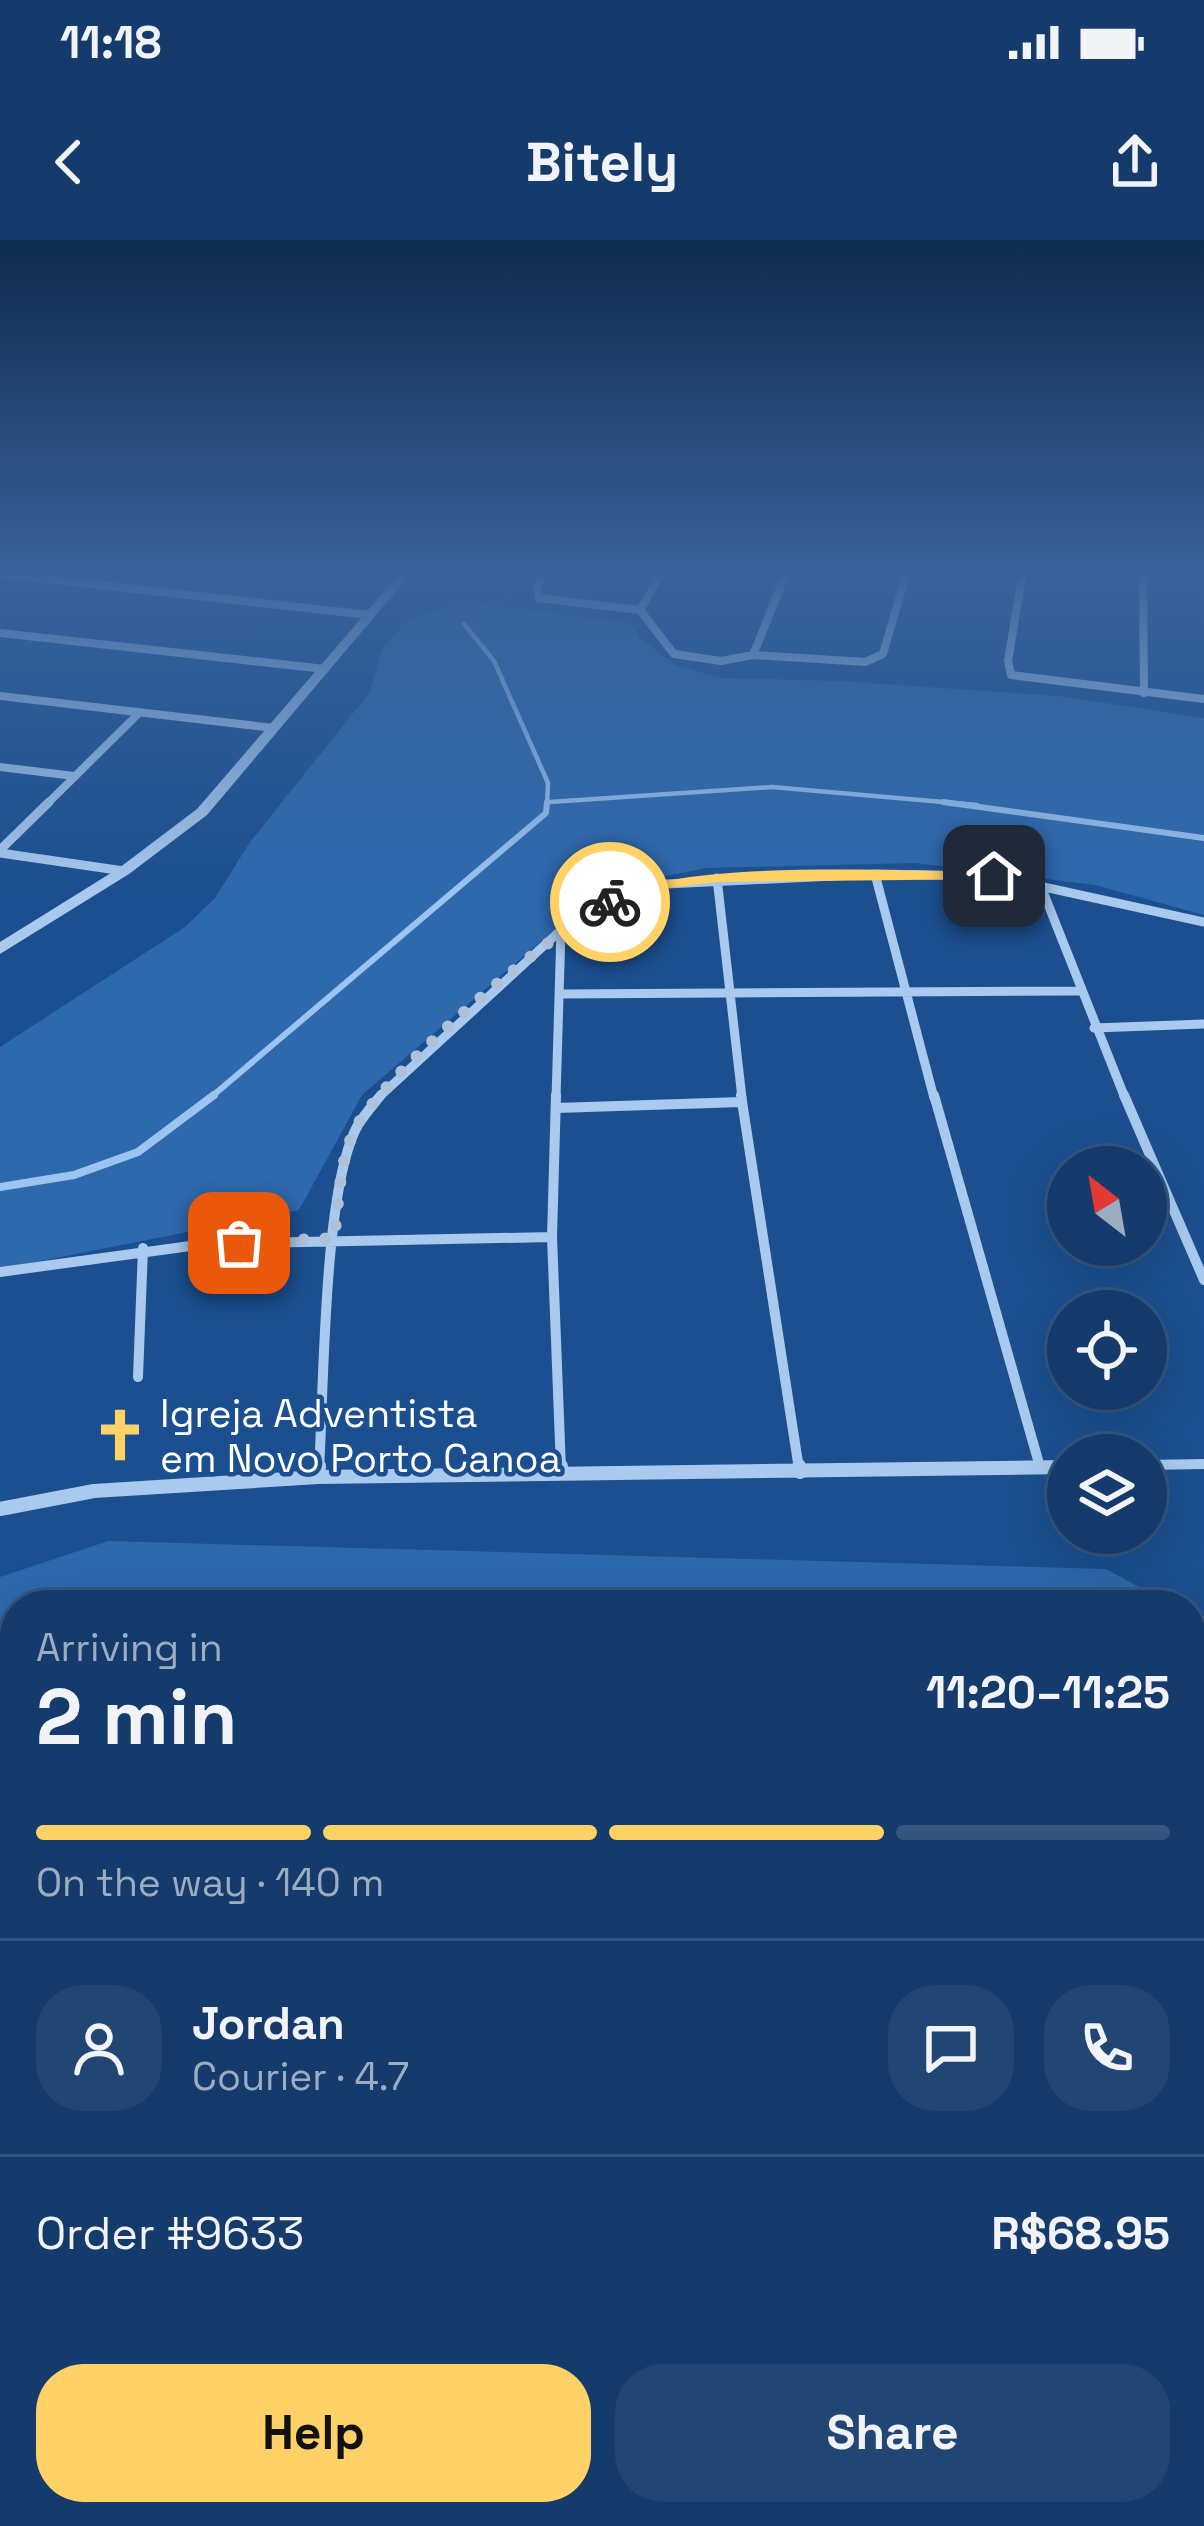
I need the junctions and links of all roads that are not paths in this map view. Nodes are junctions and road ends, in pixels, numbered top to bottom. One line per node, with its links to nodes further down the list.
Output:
1 (317, 678): 8 (street)
2 (1024, 678): 4 (street)
3 (1144, 678): 4 (street)
4 (1144, 693): 6 (street)
5 (0, 696): 7 (street)
6 (1204, 699)
7 (139, 713): 8 (street); 10 (street)
8 (274, 728): 12 (street)
9 (0, 767): 10 (street)
10 (74, 776): 11 (street)
11 (0, 851): 12 (street)
12 (124, 871): 18 (street)
13 (875, 874): 14 (street); 15 (street); 21 (street)
14 (717, 878): 17 (street); 19 (street)
15 (1040, 884): 16 (street); 20 (street)
16 (1204, 922)
17 (562, 930): 22 (street); 28 (street)
18 (0, 949)
19 (731, 991): 21 (street); 22 (street); 25 (street)
20 (1078, 991): 21 (street); 24 (street)
21 (904, 992): 35 (street)
22 (559, 994): 26 (street)
23 (1204, 1024): 24 (street)
24 (1094, 1028): 31 (street)
25 (742, 1102): 26 (street); 37 (street)
26 (556, 1108): 27 (street)
27 (551, 1237): 28 (street); 38 (street)
28 (334, 1238): 29 (street); 39 (street)
29 (143, 1248): 30 (street); 32 (street)
30 (0, 1272)
31 (1204, 1280)
32 (138, 1377)
33 (1204, 1464): 34 (street)
34 (1167, 1465)
35 (1040, 1467): 36 (street); 37 (street)
36 (1047, 1467)
37 (800, 1472): 38 (street)
38 (561, 1474): 39 (street)
39 (318, 1477): 40 (street)
40 (0, 1509)

